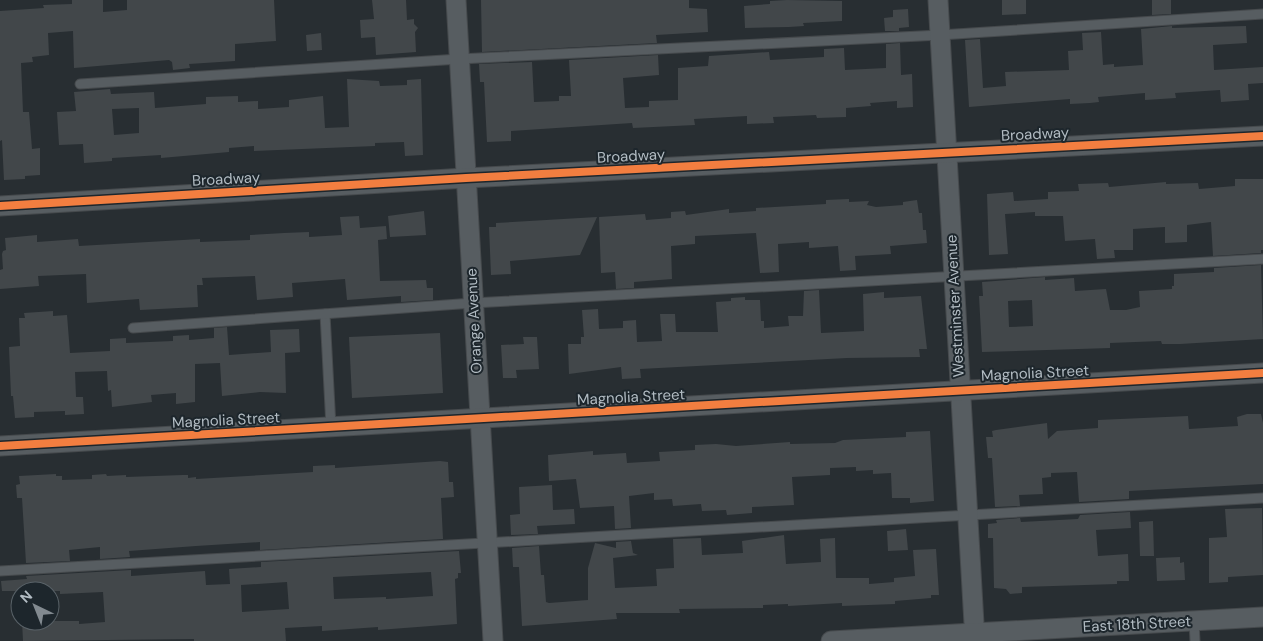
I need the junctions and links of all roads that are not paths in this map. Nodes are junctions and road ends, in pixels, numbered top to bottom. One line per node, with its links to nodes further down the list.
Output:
1 (456, 0): 5 (street, Orange Avenue)
2 (938, 0): 4 (street, Westminster Avenue)
3 (1263, 14): 4 (lane)
4 (940, 35): 5 (lane); 8 (street, Westminster Avenue)
5 (460, 59): 6 (lane); 9 (street, Orange Avenue)
6 (80, 84)
7 (1263, 136): 8 (street, Broadway)
8 (946, 152): 9 (street, Broadway); 12 (street, Westminster Avenue)
9 (466, 178): 10 (street, Broadway); 13 (street, Orange Avenue)
10 (0, 206)
11 (1263, 259): 12 (lane)
12 (953, 276): 13 (lane); 17 (street, Westminster Avenue)
13 (473, 303): 14 (lane); 18 (street, Orange Avenue)
14 (325, 314): 15 (lane); 19 (lane)
15 (134, 328)
16 (1263, 373): 17 (street, Magnolia Street)
17 (960, 391): 18 (street, Magnolia Street); 22 (street, Westminster Avenue)
18 (478, 419): 19 (street, Magnolia Street); 23 (street, Orange Avenue)
19 (331, 428): 20 (street, Magnolia Street)
20 (0, 446)
21 (1263, 498): 22 (lane)
22 (967, 516): 23 (lane); 27 (street, Westminster Avenue)
23 (486, 542): 24 (lane); 28 (street, Orange Avenue)
24 (0, 571)
25 (1263, 617): 26 (street, East 18th Street)
26 (1194, 621): 27 (street, East 18th Street); 30 (lane)
27 (975, 637): 29 (street, East 18th Street)
28 (492, 641)
29 (830, 641)
30 (1195, 641)

